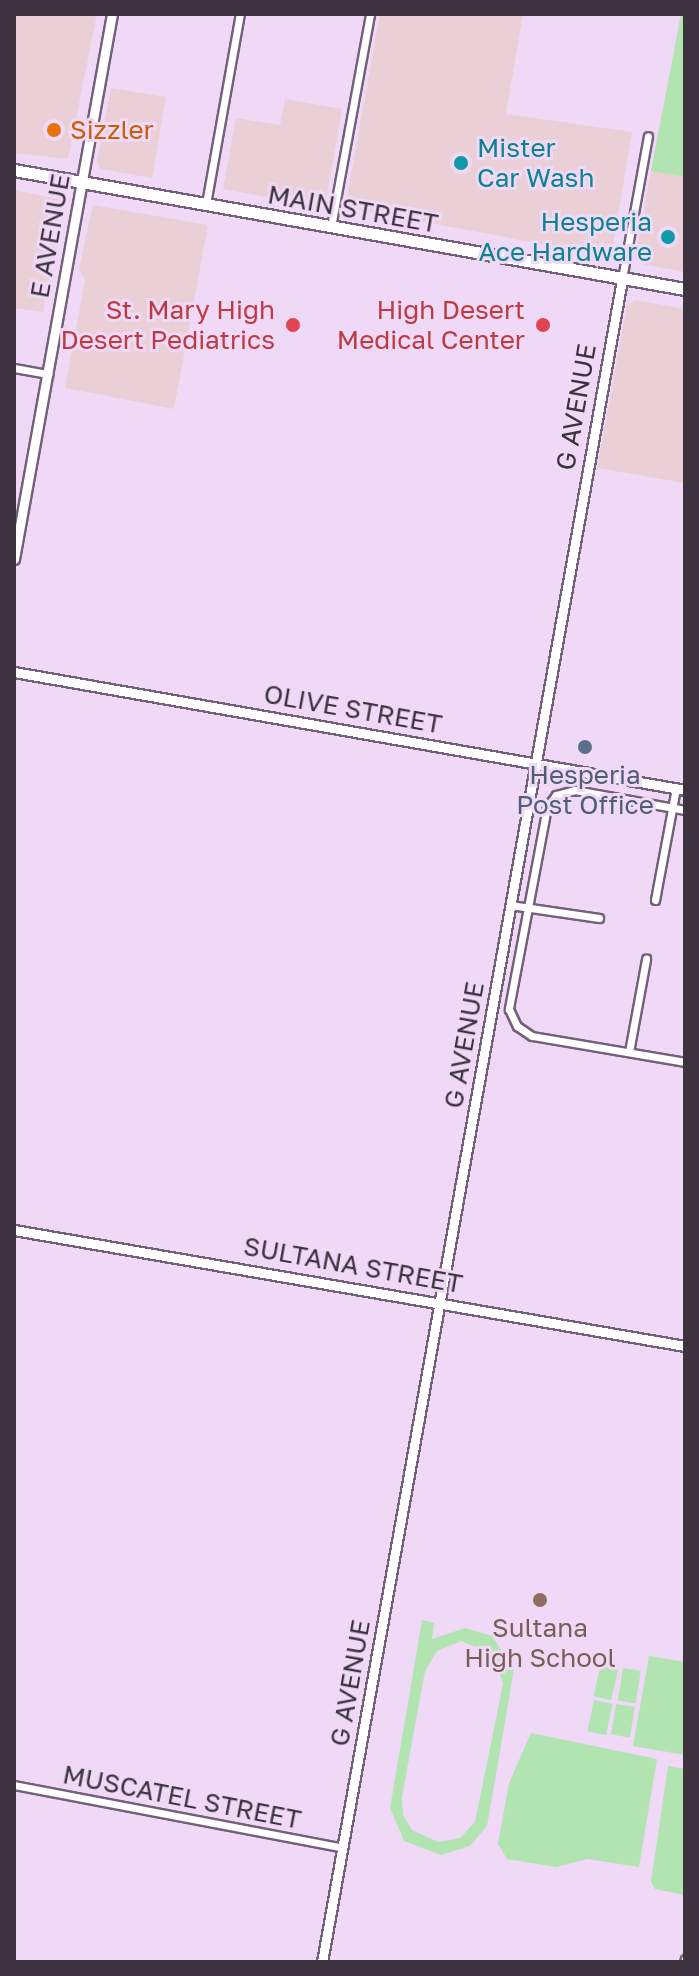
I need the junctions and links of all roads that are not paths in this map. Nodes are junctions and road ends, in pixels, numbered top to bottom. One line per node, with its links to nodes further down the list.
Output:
1 (112, 14): 6 (street, E AVENUE)
2 (240, 14): 7 (street)
3 (370, 14): 8 (street)
4 (648, 136): 9 (street, G AVENUE)
5 (14, 170): 6 (main road, MAIN STREET)
6 (81, 182): 7 (main road, MAIN STREET); 12 (street, E AVENUE)
7 (206, 204): 8 (main road, MAIN STREET)
8 (331, 227): 9 (main road, MAIN STREET)
9 (622, 279): 10 (main road, MAIN STREET); 15 (street, G AVENUE)
10 (685, 289)
11 (14, 368): 12 (street)
12 (48, 374): 13 (street, E AVENUE)
13 (14, 559)
14 (14, 672): 15 (street, OLIVE STREET)
15 (535, 763): 16 (street, OLIVE STREET); 20 (street, G AVENUE)
16 (680, 789): 17 (street)
17 (672, 808): 18 (street); 19 (street); 21 (street)
18 (685, 810)
19 (655, 900)
20 (510, 905): 21 (street); 27 (street, G AVENUE)
21 (527, 909): 22 (street); 24 (street)
22 (599, 918)
23 (646, 959): 24 (street)
24 (629, 1052): 25 (street)
25 (685, 1062)
26 (14, 1230): 27 (street, SULTANA STREET)
27 (440, 1302): 28 (street, SULTANA STREET); 30 (street, G AVENUE)
28 (685, 1346)
29 (14, 1785): 30 (street, MUSCATEL STREET)
30 (343, 1848): 31 (street, G AVENUE)
31 (322, 1962)

